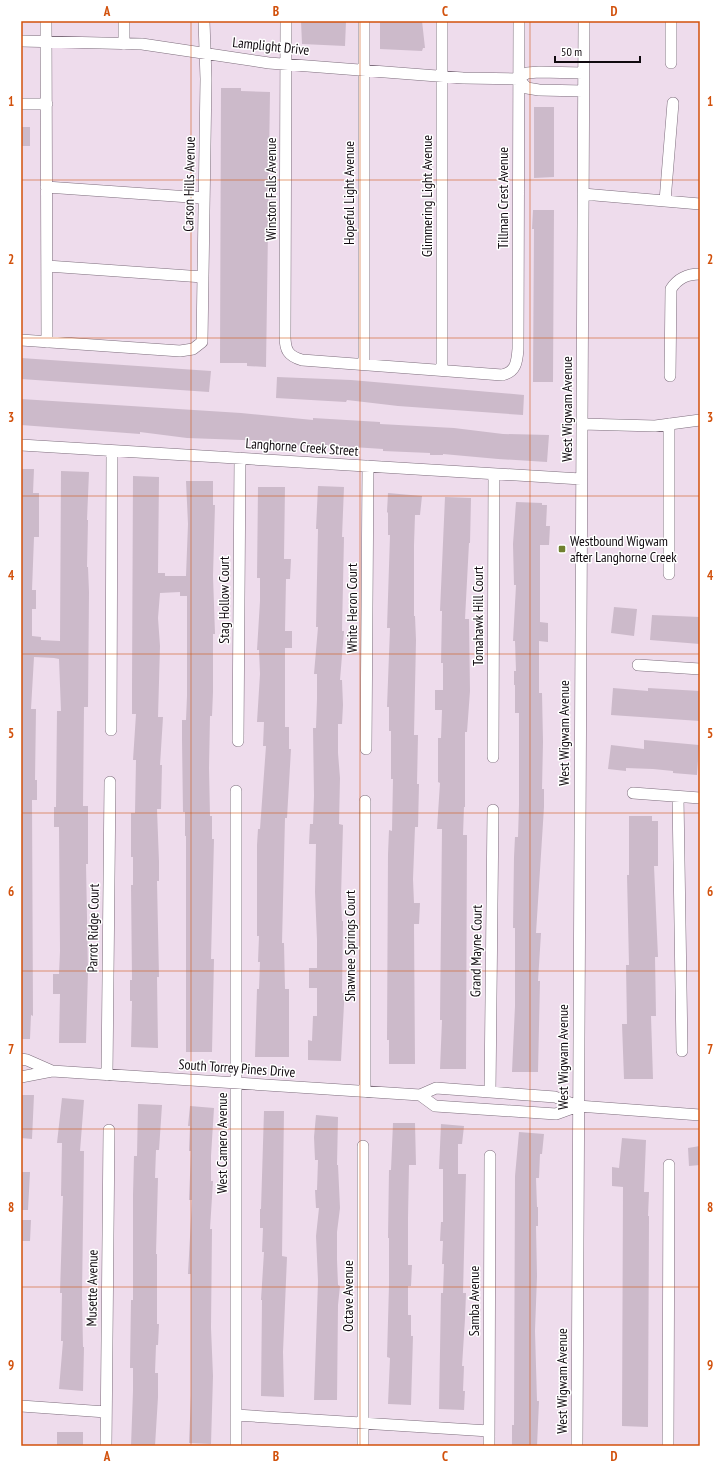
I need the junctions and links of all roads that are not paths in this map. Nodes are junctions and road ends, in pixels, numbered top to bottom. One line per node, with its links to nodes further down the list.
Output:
1 (46, 21): 11 (street)
2 (124, 21): 12 (street)
3 (204, 21): 13 (street, Carson Hills Avenue)
4 (286, 21): 15 (street, Winston Falls Avenue)
5 (364, 21): 16 (street, Hopeful Light Avenue)
6 (442, 21): 18 (street, Glimmering Light Avenue)
7 (518, 21): 19 (street, Tillman Crest Avenue)
8 (584, 21): 17 (street, West Wigwam Avenue)
9 (671, 21): 14 (street)
10 (21, 41): 11 (street, Lamplight Drive)
11 (46, 41): 12 (street, Lamplight Drive); 23 (street)
12 (124, 44): 13 (street, Lamplight Drive)
13 (203, 53): 15 (street, Lamplight Drive); 26 (street, Carson Hills Avenue)
14 (670, 63)
15 (286, 64): 16 (street, Lamplight Drive); 34 (street, Winston Falls Avenue)
16 (364, 71): 18 (street, Lamplight Drive); 34 (street, Hopeful Light Avenue)
17 (583, 73): 19 (street, Lamplight Drive); 20 (street, West Wigwam Avenue)
18 (442, 77): 19 (street, Lamplight Drive); 35 (street, Glimmering Light Avenue)
19 (518, 79): 20 (street); 35 (street, Tillman Crest Avenue)
20 (583, 91): 25 (street, West Wigwam Avenue)
21 (673, 103): 27 (street)
22 (21, 104): 23 (street)
23 (46, 104): 24 (street)
24 (46, 186): 26 (street); 29 (street)
25 (583, 194): 27 (street); 38 (street, West Wigwam Avenue)
26 (204, 198): 31 (street, Carson Hills Avenue)
27 (665, 201): 28 (street)
28 (700, 204)
29 (47, 266): 31 (street); 33 (street)
30 (700, 274): 36 (street)
31 (204, 277): 33 (street, Carson Hills Avenue)
32 (21, 340): 33 (street)
33 (47, 342)
34 (364, 364): 35 (street)
35 (442, 370)
36 (670, 376)
37 (700, 420): 39 (street)
38 (582, 424): 39 (street); 45 (street, West Wigwam Avenue)
39 (669, 424): 46 (street)
40 (21, 445): 41 (street, Langhorne Creek Street)
41 (112, 451): 42 (street, Langhorne Creek Street); 49 (street)
42 (240, 458): 43 (street, Langhorne Creek Street); 50 (street, Stag Hollow Court)
43 (368, 466): 44 (street, Langhorne Creek Street); 51 (street, White Heron Court)
44 (494, 474): 45 (street, Langhorne Creek Street); 52 (street, Tomahawk Hill Court)
45 (581, 479): 69 (street, West Wigwam Avenue)
46 (669, 574)
47 (638, 665): 48 (street)
48 (700, 669)
49 (111, 730)
50 (238, 741)
51 (366, 749)
52 (493, 757)
53 (110, 782): 63 (street, Parrot Ridge Court)
54 (236, 791): 65 (street, West Camero Avenue)
55 (632, 793): 56 (street)
56 (678, 797): 57 (street); 60 (street)
57 (700, 798)
58 (366, 801): 66 (street, Shawnee Springs Court)
59 (492, 810): 67 (street, Grand Mayne Court)
60 (682, 1051)
61 (21, 1059): 62 (street, South Torrey Pines Drive)
62 (52, 1071): 63 (street, South Torrey Pines Drive); 64 (street, South Torrey Pines Drive)
63 (107, 1075): 65 (street, South Torrey Pines Drive)
64 (21, 1077)
65 (237, 1083): 66 (street, South Torrey Pines Drive); 77 (street, West Camero Avenue)
66 (365, 1092): 68 (street, South Torrey Pines Drive)
67 (490, 1092): 68 (street, South Torrey Pines Drive); 69 (street, South Torrey Pines Drive)
68 (420, 1095): 69 (street, South Torrey Pines Drive)
69 (578, 1106): 70 (street, South Torrey Pines Drive); 84 (street, West Wigwam Avenue)
70 (700, 1115)
71 (109, 1130): 76 (street, Musette Avenue)
72 (363, 1146): 78 (street, Octave Avenue)
73 (490, 1156): 79 (street, Samba Avenue)
74 (669, 1165): 85 (street)
75 (21, 1406): 76 (street)
76 (106, 1412): 80 (street, Musette Avenue)
77 (236, 1415): 78 (street); 81 (street, West Camero Avenue)
78 (363, 1424): 79 (street); 82 (street, Octave Avenue)
79 (489, 1431): 83 (street, Samba Avenue)
80 (106, 1446)
81 (236, 1446)
82 (363, 1446)
83 (489, 1446)
84 (577, 1446)
85 (668, 1446)

